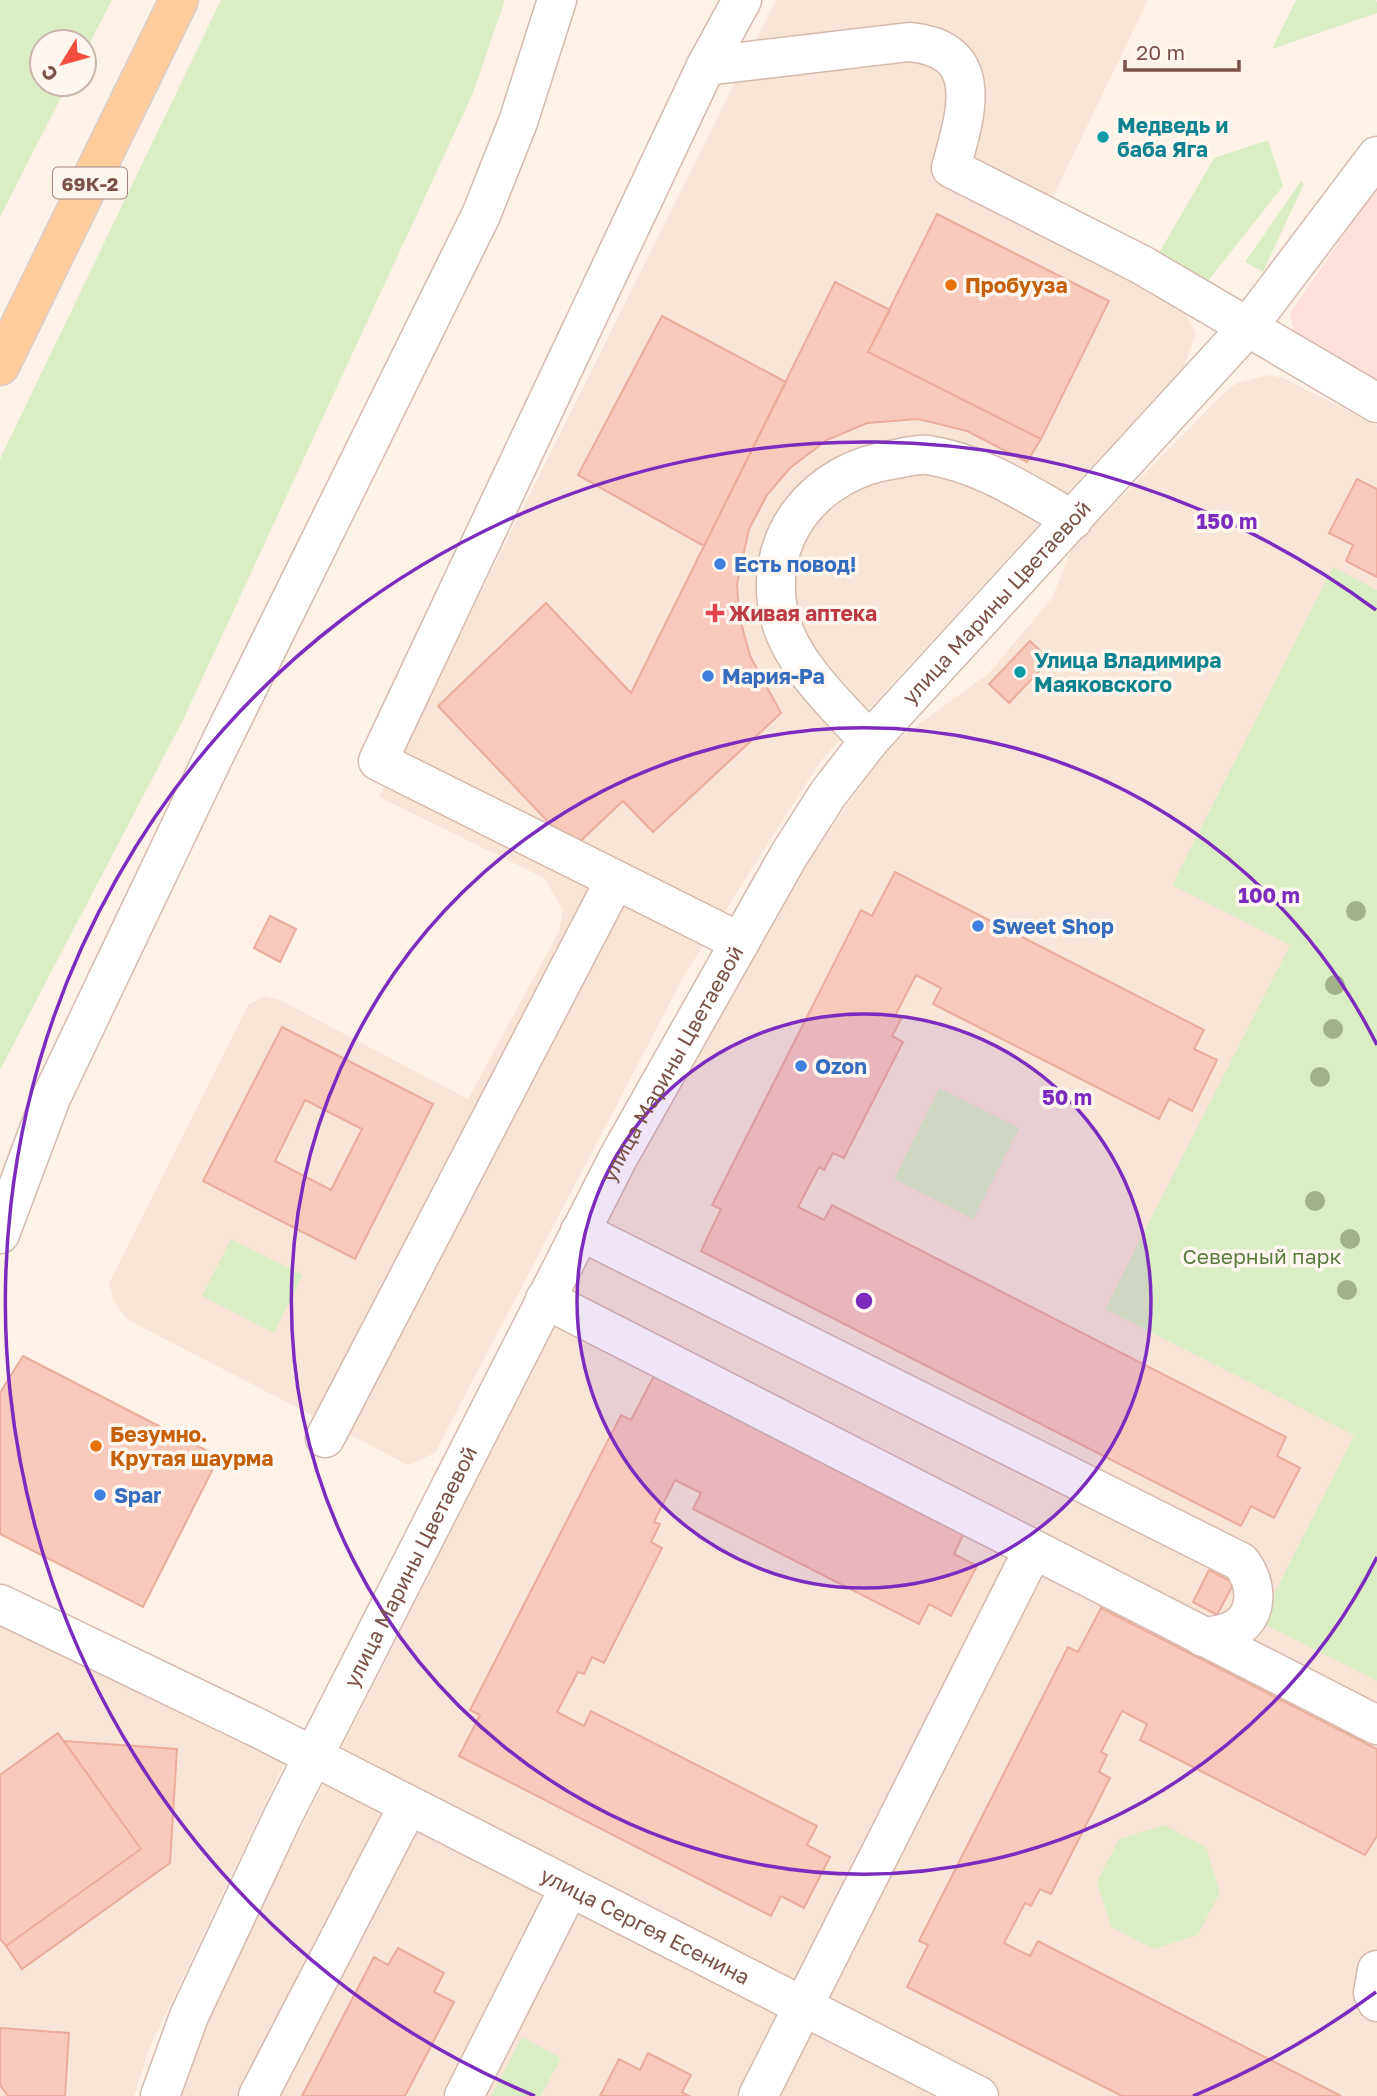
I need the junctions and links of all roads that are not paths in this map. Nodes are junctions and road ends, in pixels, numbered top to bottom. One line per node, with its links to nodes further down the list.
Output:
1 (179, 0): 7 (main road, 69К-2)
2 (557, 0): 14 (street)
3 (742, 0): 4 (street)
4 (706, 66): 6 (street); 11 (street)
5 (1377, 156): 6 (street, улица Марины Цветаевой)
6 (1247, 328): 8 (street); 9 (street, улица Марины Цветаевой)
7 (0, 366)
8 (1377, 403)
9 (1073, 520): 10 (street, улица Марины Цветаевой); 10 (street)
10 (869, 741): 12 (street, улица Марины Цветаевой)
11 (615, 880): 12 (street); 16 (street)
12 (740, 942): 13 (street, улица Марины Цветаевой)
13 (580, 1231): 15 (street, улица Марины Цветаевой); 19 (street)
14 (0, 1234)
15 (545, 1299): 17 (street); 21 (street, улица Марины Цветаевой)
16 (325, 1438)
17 (1033, 1550): 19 (street); 26 (street)
18 (0, 1604): 21 (street, улица Сергея Есенина)
19 (1203, 1637): 20 (street)
20 (1377, 1725)
21 (312, 1757): 22 (street, улица Сергея Есенина); 27 (street, улица Марины Цветаевой)
22 (408, 1806): 23 (street, улица Сергея Есенина); 28 (street)
23 (569, 1888): 26 (street, улица Сергея Есенина); 29 (street)
24 (1377, 1970): 25 (street)
25 (1377, 2002)
26 (804, 2007): 30 (street); 31 (street, улица Сергея Есенина)
27 (160, 2096)
28 (258, 2096)
29 (464, 2096)
30 (758, 2096)
31 (979, 2096)

